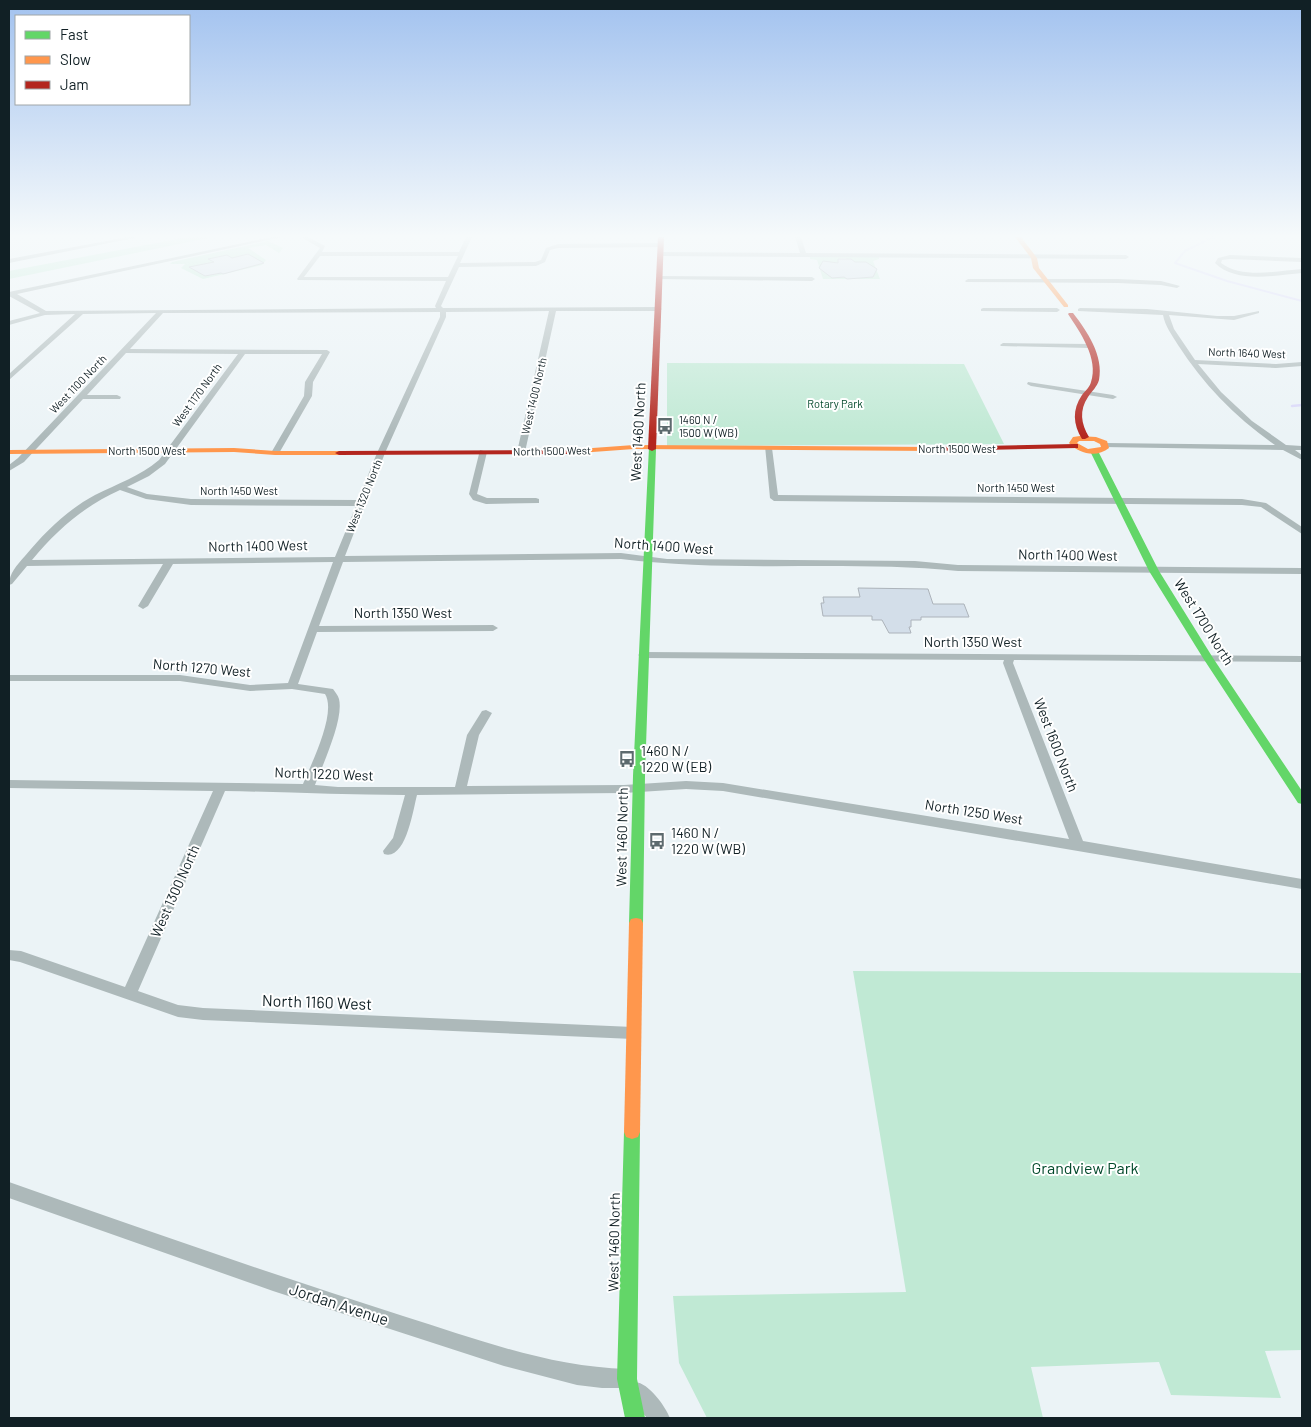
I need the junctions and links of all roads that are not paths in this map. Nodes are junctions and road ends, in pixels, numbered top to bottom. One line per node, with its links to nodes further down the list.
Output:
1 (28, 304): 14 (street)
2 (439, 304): 5 (street, West 1320 North)
3 (658, 304): 7 (street, West 1460 North)
4 (1063, 304): 9 (street)
5 (441, 310): 6 (street); 11 (street); 42 (street, West 1320 North)
6 (553, 310): 7 (street); 40 (street, West 1400 North)
7 (658, 310): 31 (street, West 1460 North)
8 (983, 310): 9 (street)
9 (1068, 310): 12 (street); 17 (street)
10 (81, 312): 11 (street); 14 (street); 22 (street)
11 (161, 312): 18 (street, West 1100 North)
12 (1166, 312): 13 (street); 20 (street)
13 (1257, 312)
14 (45, 313): 15 (street)
15 (9, 323)
16 (1003, 345): 17 (street)
17 (1089, 346): 24 (street)
18 (125, 352): 19 (street); 25 (street, West 1100 North)
19 (243, 352): 35 (street, West 1170 North); 41 (street)
20 (1192, 362): 21 (street, North 1640 West); 33 (street)
21 (1302, 364)
22 (9, 378)
23 (1031, 384): 24 (street)
24 (1088, 393): 27 (street); 28 (street)
25 (82, 397): 26 (street); 38 (street, West 1100 North)
26 (117, 397)
27 (1113, 397)
28 (1085, 437): 29 (street); 30 (street)
29 (1106, 445): 33 (street); 36 (street)
30 (1075, 446): 32 (street, North 1500 West); 36 (street, North 1500 West)
31 (653, 448): 32 (street, North 1500 West); 40 (street, North 1500 West); 51 (street, West 1460 North)
32 (768, 448): 46 (street, North 1450 West)
33 (1285, 448): 34 (street); 43 (street)
34 (1302, 448)
35 (170, 451): 38 (street, North 1500 West); 41 (street, North 1500 West); 45 (street, West 1170 North)
36 (1094, 451): 46 (street, West 1700 North)
37 (9, 452): 38 (street, North 1500 West)
38 (28, 452): 44 (street, West 1100 North)
39 (483, 452): 40 (street, North 1500 West); 42 (street, North 1500 West); 47 (street)
40 (521, 452)
41 (275, 453): 42 (street, North 1500 West)
42 (381, 453): 48 (street, West 1320 North)
43 (1302, 458)
44 (9, 469)
45 (120, 487): 48 (street, North 1450 West); 53 (street, West 1170 North)
46 (1117, 500): 49 (street, North 1450 West); 54 (street, West 1700 North)
47 (536, 501)
48 (361, 503): 50 (street, West 1320 North)
49 (1302, 531)
50 (339, 559): 51 (street, North 1400 West); 52 (street, North 1400 West); 59 (street, West 1320 North)
51 (647, 560): 54 (street, North 1400 West); 60 (street, West 1460 North)
52 (170, 561): 53 (street, North 1400 West); 57 (street)
53 (24, 563): 56 (street, West 1170 North)
54 (1154, 570): 55 (street, North 1400 West); 62 (street, West 1700 North)
55 (1302, 571)
56 (9, 582)
57 (143, 606)
58 (493, 628): 59 (street, North 1350 West)
59 (314, 629): 65 (street, West 1320 North)
60 (643, 655): 61 (street, North 1350 West); 70 (street, West 1460 North)
61 (1010, 657): 62 (street, North 1350 West); 74 (street, West 1600 North)
62 (1208, 658): 63 (street, North 1350 West); 73 (street, West 1700 North)
63 (1302, 659)
64 (9, 678): 65 (street, North 1270 West)
65 (292, 686): 69 (street, North 1270 West)
66 (486, 713): 72 (street)
67 (9, 784): 68 (street, North 1220 West)
68 (220, 788): 69 (street, North 1220 West); 78 (street, West 1300 North)
69 (308, 788): 71 (street, North 1220 West)
70 (639, 788): 72 (street, North 1220 West); 74 (street, North 1250 West); 79 (street, West 1460 North)
71 (412, 791): 72 (street, North 1220 West); 75 (street)
72 (460, 791)
73 (1302, 800)
74 (1078, 845): 76 (street, North 1250 West)
75 (388, 851)
76 (1302, 884)
77 (9, 955): 78 (street, North 1160 West)
78 (129, 994): 79 (street, North 1160 West)
79 (633, 1033): 81 (street, West 1460 North)
80 (9, 1190): 81 (street, Jordan Avenue)
81 (627, 1379): 82 (street, West 1460 North); 83 (street)
82 (635, 1418)
83 (660, 1418)

